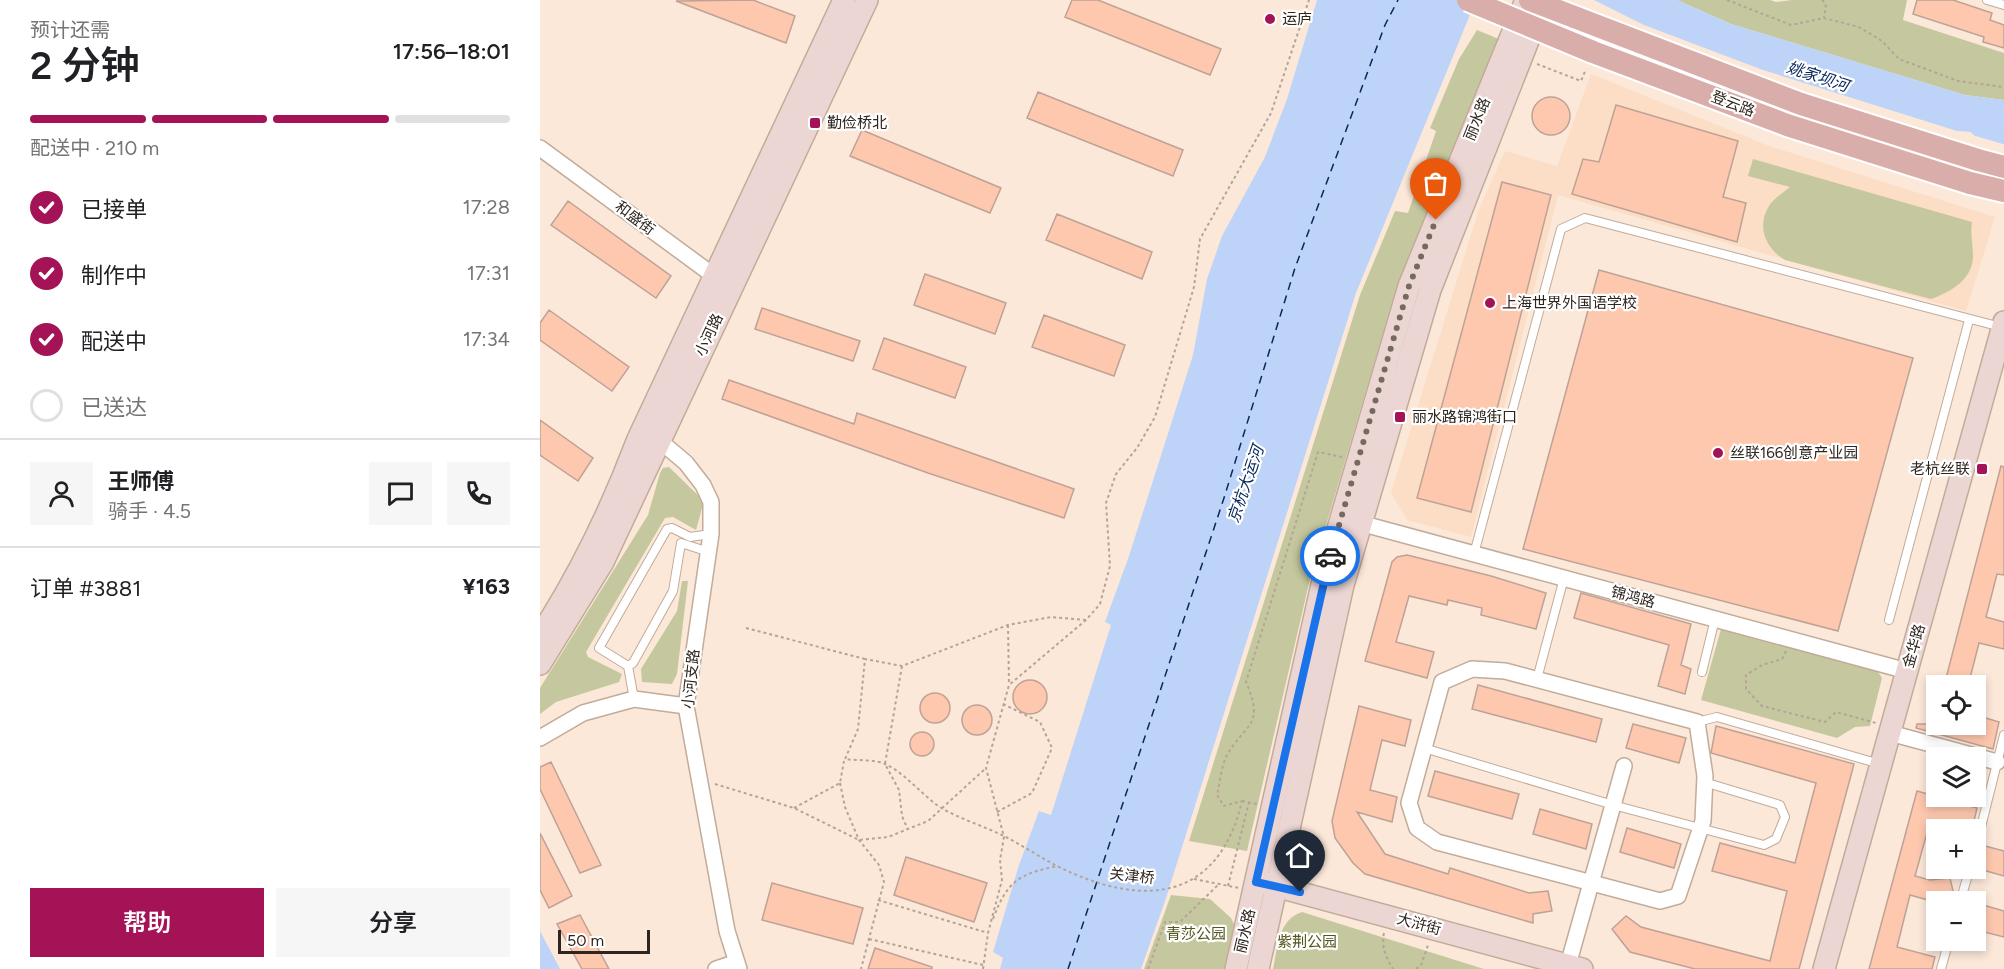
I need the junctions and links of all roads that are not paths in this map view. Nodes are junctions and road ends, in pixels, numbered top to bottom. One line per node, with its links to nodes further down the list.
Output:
1 (844, 0): 11 (main road, 小河路)
2 (867, 0): 11 (main road, 小河路)
3 (1468, 0): 10 (main road, 登云路, bridge)
4 (1528, 0): 9 (main road, 登云路, bridge); 47 (main road, 丽水路)
5 (1544, 0): 16 (main road, 丽水路)
6 (1987, 0): 7 (lane)
7 (2004, 5)
8 (540, 148): 11 (street, 和盛街)
9 (2004, 167)
10 (2004, 191)
11 (723, 282): 15 (main road, 小河路); 23 (main road, 小河路)
12 (1969, 320): 13 (lane); 21 (lane); 25 (lane)
13 (2003, 325): 14 (main road, 金华路)
14 (1999, 362): 29 (main road, 金华路)
15 (660, 441): 18 (street, 小河支路); 23 (main road, 小河路)
16 (1360, 523): 21 (street, 锦鸿路); 48 (main road, 丽水路)
17 (680, 532): 18 (lane); 19 (lane); 28 (lane)
18 (711, 534): 20 (street, 小河支路)
19 (681, 543): 20 (lane); 28 (lane)
20 (708, 552): 33 (street, 小河支路)
21 (1474, 554): 22 (street, 锦鸿路)
22 (1564, 578): 24 (street, 锦鸿路); 31 (lane)
23 (571, 602): 26 (main road, 小河路); 27 (main road, 小河路)
24 (1715, 620): 29 (street, 锦鸿路); 30 (lane)
25 (1889, 620)
26 (540, 636)
27 (540, 664)
28 (628, 666): 32 (lane)
29 (1907, 671): 35 (main road, 金华路)
30 (1701, 672)
31 (1536, 679): 34 (street); 38 (street)
32 (634, 699): 33 (street); 37 (street)
33 (686, 706): 50 (street, 小河支路)
34 (1697, 722): 40 (lane); 42 (street)
35 (1890, 730): 39 (street); 40 (main road, 金华路)
36 (2004, 735): 39 (lane)
37 (540, 738)
38 (1424, 748): 43 (lane); 46 (street)
39 (2002, 764): 44 (lane)
40 (1881, 765): 55 (main road, 金华路)
41 (1624, 766): 43 (street)
42 (1704, 782): 45 (street); 45 (lane)
43 (1613, 805): 45 (lane); 46 (street)
44 (1985, 819)
45 (1701, 827): 46 (street)
46 (1591, 883): 51 (street)
47 (1250, 886): 48 (main road, 大浒街); 53 (main road, 丽水路)
48 (1278, 886): 51 (main road, 大浒街); 54 (main road, 丽水路)
49 (1946, 951): 56 (lane)
50 (738, 965): 52 (street)
51 (1575, 967)
52 (716, 969)
53 (1236, 969)
54 (1258, 969)
55 (1824, 969)
56 (1941, 969)

